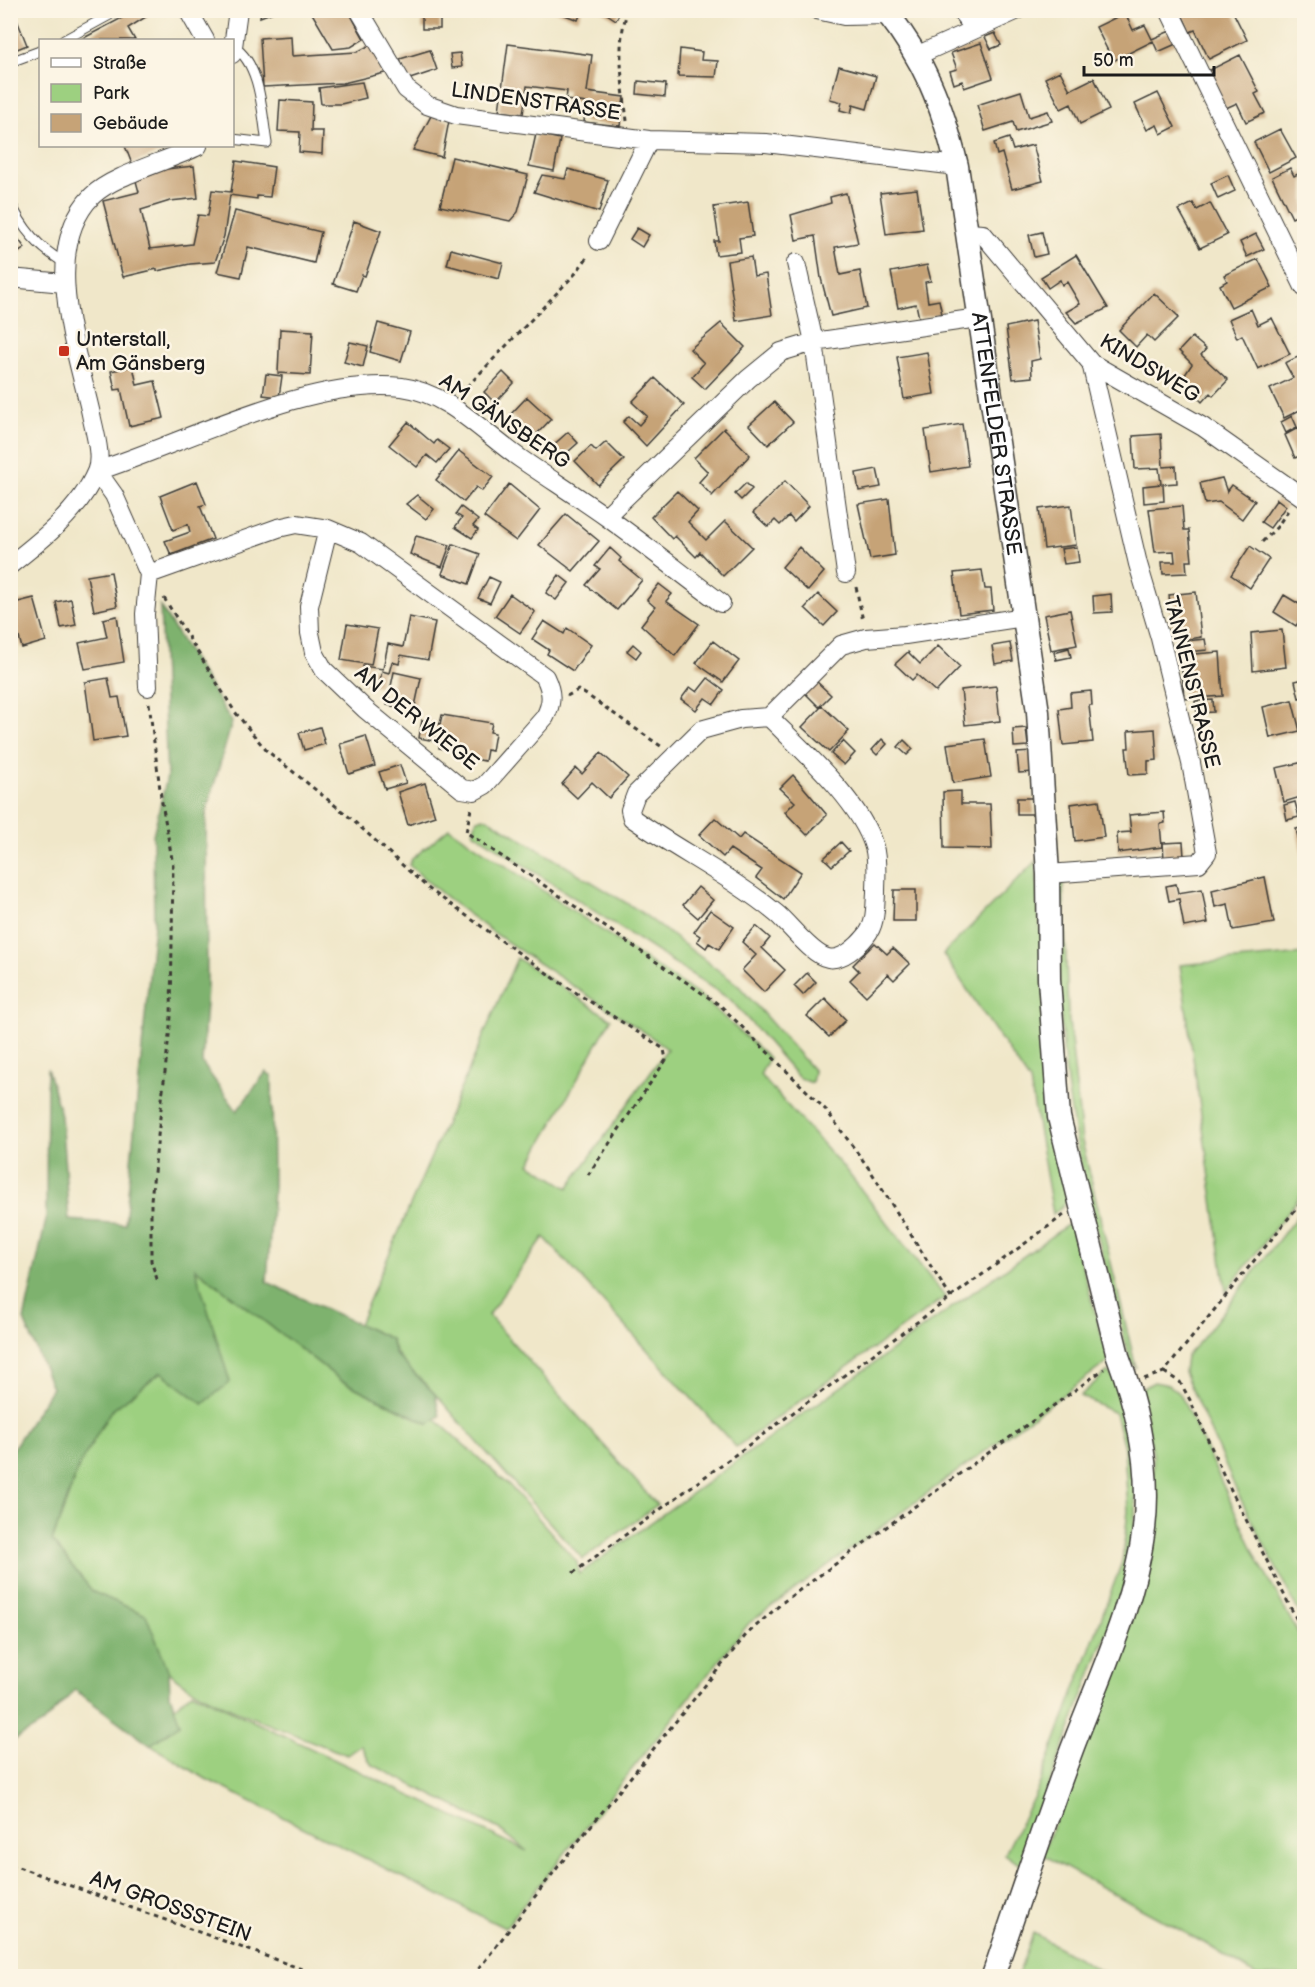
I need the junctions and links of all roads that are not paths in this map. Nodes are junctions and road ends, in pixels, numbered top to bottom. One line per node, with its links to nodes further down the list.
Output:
1 (119, 10): 11 (lane)
2 (188, 10): 12 (street)
3 (238, 10): 13 (street)
4 (359, 10): 19 (street, LINDENSTRASSE)
5 (817, 10): 9 (street)
6 (960, 10): 10 (street)
7 (1018, 10): 10 (street)
8 (1169, 10): 29 (street)
9 (887, 13): 16 (street, ATTENFELDER STRASSE)
10 (975, 29): 16 (street)
11 (66, 39)
12 (204, 39)
13 (234, 42)
14 (234, 50): 18 (lane)
15 (39, 51): 17 (lane)
16 (916, 56): 21 (street, ATTENFELDER STRASSE)
17 (10, 62)
18 (234, 139)
19 (649, 140): 21 (street, LINDENSTRASSE); 24 (street)
20 (196, 147): 25 (street)
21 (957, 166): 23 (street, ATTENFELDER STRASSE)
22 (10, 201): 25 (lane)
23 (967, 233): 30 (street, ATTENFELDER STRASSE); 32 (street, KINDSWEG)
24 (599, 241)
25 (65, 263): 28 (street)
26 (796, 263): 31 (street)
27 (10, 278): 28 (street)
28 (64, 283): 33 (street)
29 (1305, 287)
30 (978, 318): 31 (street); 41 (street, ATTENFELDER STRASSE)
31 (814, 342): 35 (street); 38 (street)
32 (1091, 363): 34 (street, KINDSWEG); 44 (street, TANNENSTRASSE)
33 (97, 471): 35 (street, AM GÄNSBERG); 37 (street); 39 (street)
34 (1302, 496)
35 (606, 516): 40 (street, AM GÄNSBERG)
36 (328, 529): 36 (street, AN DER WIEGE); 39 (street)
37 (10, 565)
38 (846, 573)
39 (149, 574): 42 (street)
40 (721, 603)
41 (1025, 616): 43 (street); 44 (street, ATTENFELDER STRASSE)
42 (147, 687)
43 (769, 717): 43 (street)
44 (1048, 874): 45 (street, ATTENFELDER STRASSE)
45 (993, 1977)

